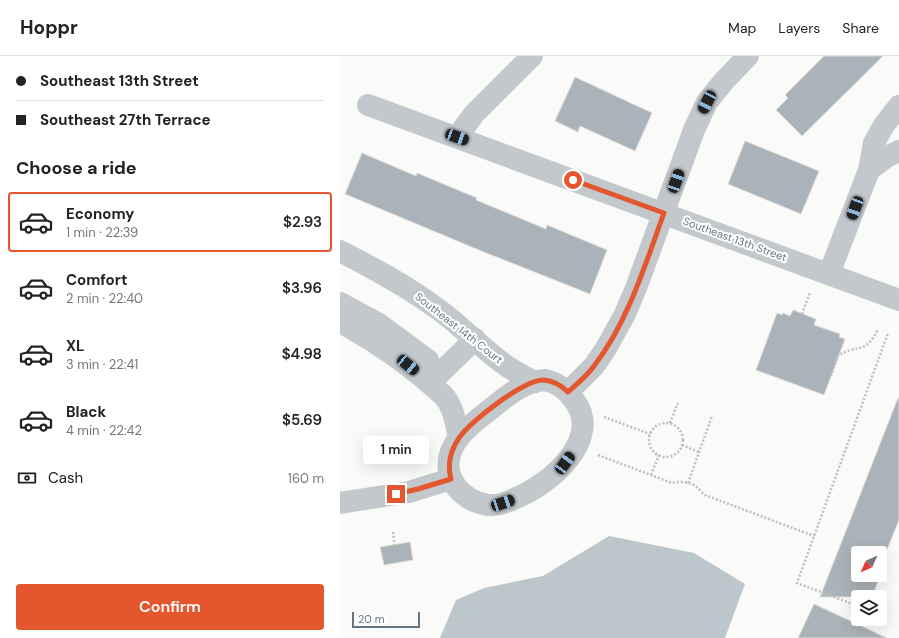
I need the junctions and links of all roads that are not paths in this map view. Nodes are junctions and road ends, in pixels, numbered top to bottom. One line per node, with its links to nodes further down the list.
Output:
1 (532, 56): 5 (street)
2 (748, 56): 8 (street)
3 (368, 105): 5 (street, Southeast 13th Street)
4 (899, 106): 7 (street)
5 (457, 137): 8 (street, Southeast 13th Street)
6 (899, 152): 7 (street)
7 (869, 170): 10 (street)
8 (664, 213): 10 (street, Southeast 13th Street); 17 (street)
9 (340, 251): 14 (street, Southeast 14th Court)
10 (829, 274): 11 (street, Southeast 13th Street)
11 (899, 300)
12 (340, 303): 16 (street)
13 (340, 322): 16 (street)
14 (475, 339): 15 (street, Southeast 14th Court); 16 (street)
15 (535, 382): 17 (street); 18 (street)
16 (430, 383): 18 (street)
17 (568, 392): 19 (street)
18 (459, 437): 19 (street)
19 (451, 479): 20 (street)
20 (340, 503)

